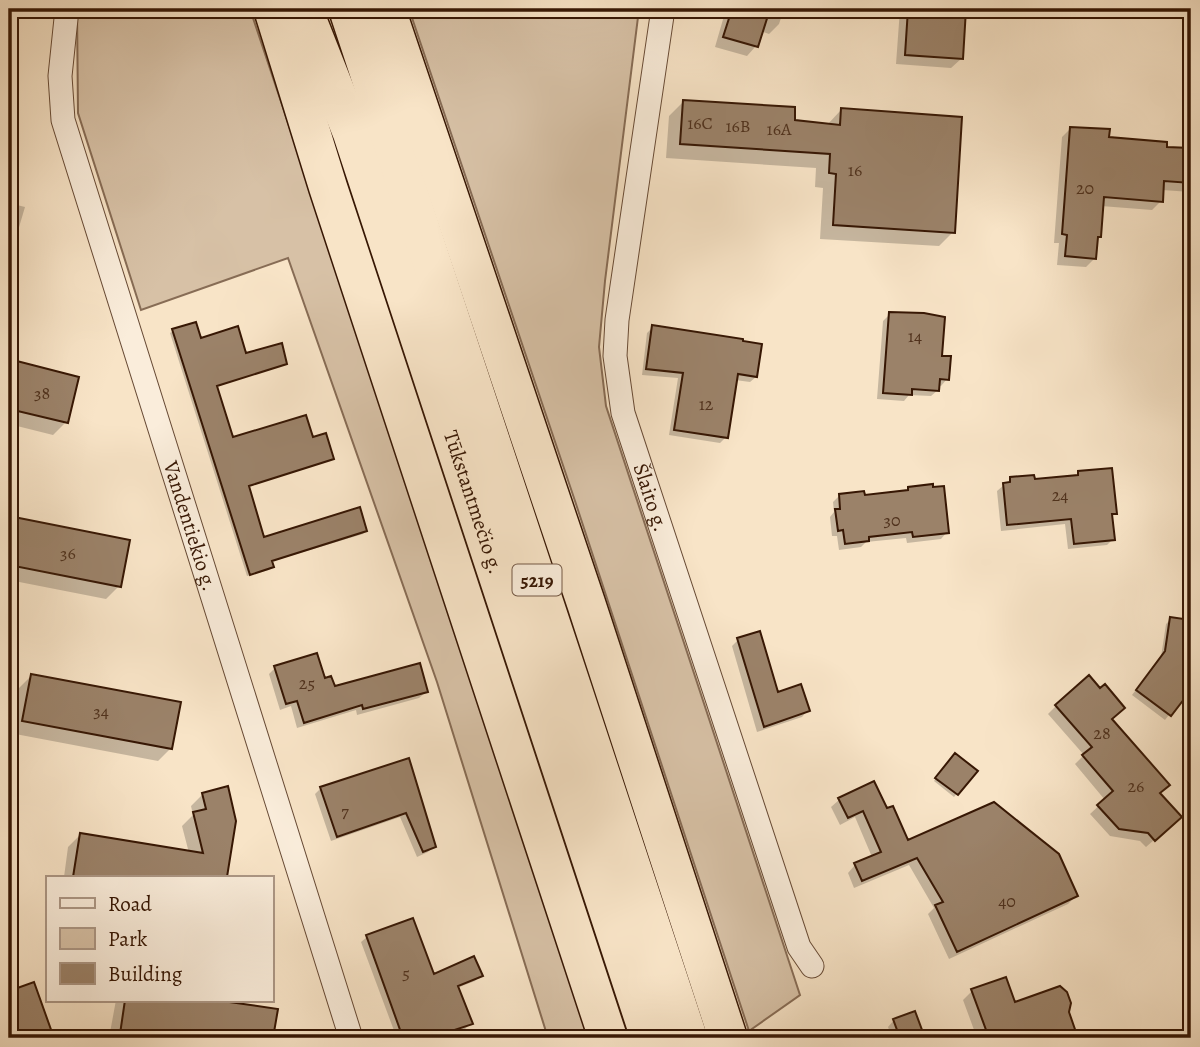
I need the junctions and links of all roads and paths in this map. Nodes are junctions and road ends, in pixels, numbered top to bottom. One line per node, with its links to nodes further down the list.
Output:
1 (67, 9): 9 (street, Vandentiekio g.)
2 (273, 9): 10 (highway)
3 (303, 9): 7 (highway, Tūkstantmečio g. / 5219)
4 (348, 9): 7 (highway, Tūkstantmečio g. / 5219)
5 (386, 9): 13 (highway)
6 (663, 9): 8 (street, Šlaito g.)
7 (369, 128): 11 (highway, Tūkstantmečio g. / 5219); 12 (highway, Tūkstantmečio g. / 5219)
8 (811, 966)
9 (351, 1038)
10 (608, 1038)
11 (650, 1038)
12 (688, 1038)
13 (727, 1038)

